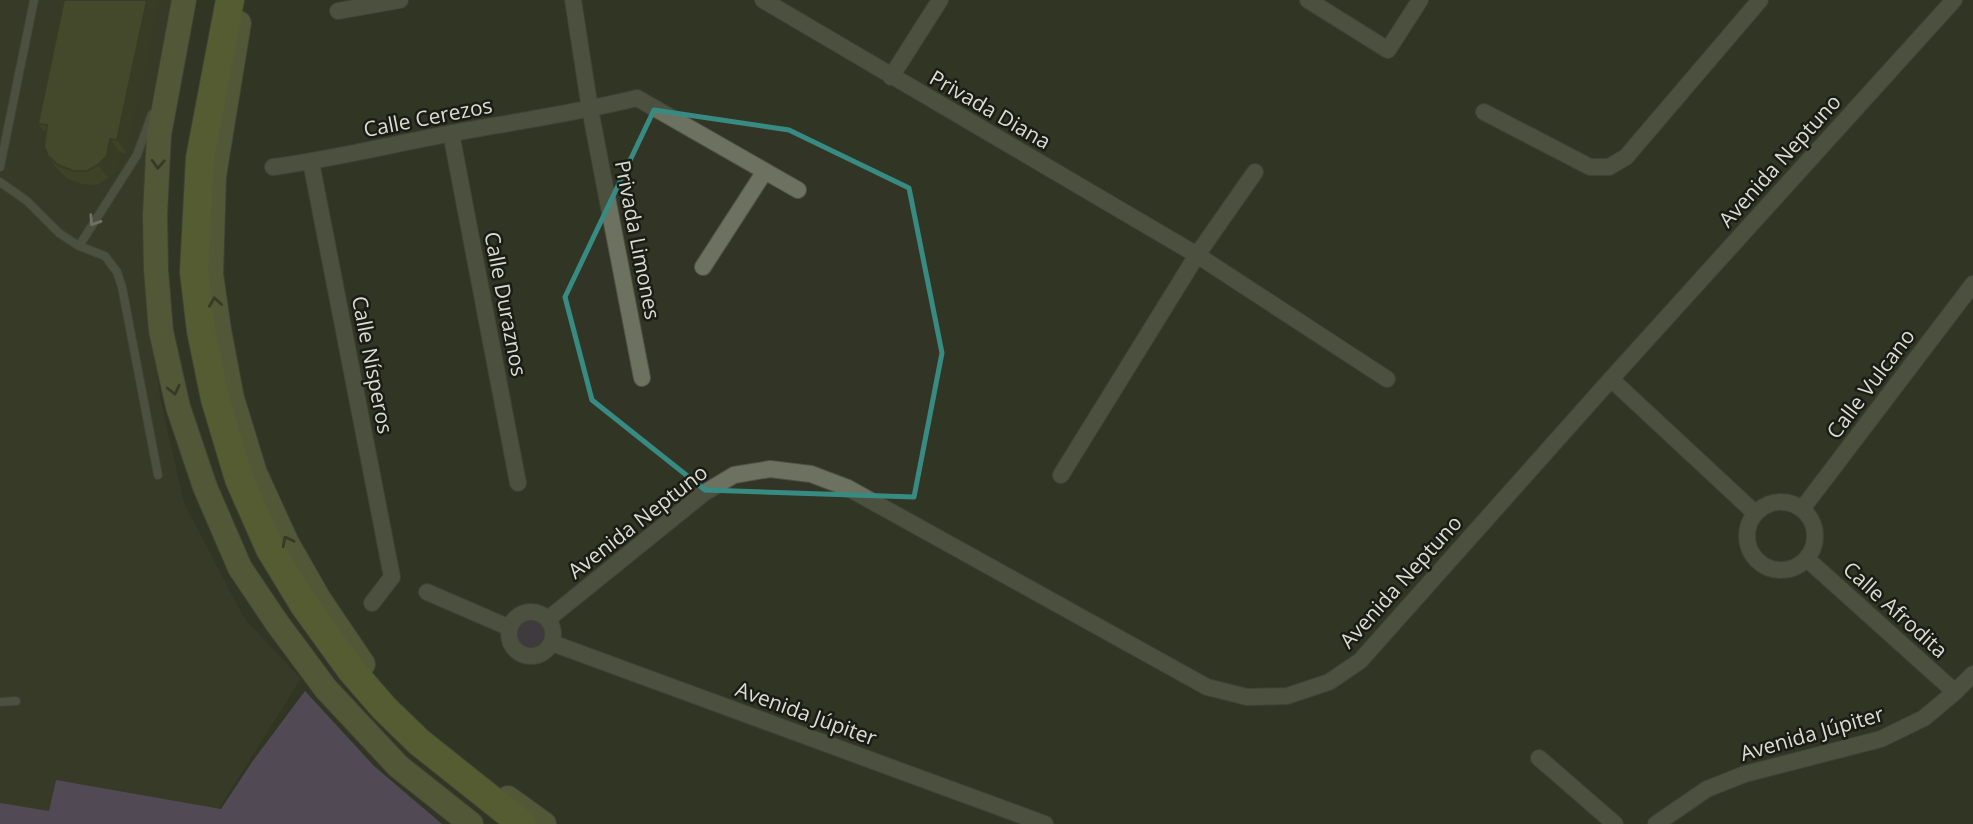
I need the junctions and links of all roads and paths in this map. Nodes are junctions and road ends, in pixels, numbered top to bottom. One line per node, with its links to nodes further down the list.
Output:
1 (34, 0): 21 (lane)
2 (182, 0): 27 (lane, one-way to 27); 50 (main road, one-way to 50)
3 (211, 0): 51 (highway)
4 (230, 0): 52 (highway)
5 (243, 0): 53 (main road, one-way to 5)
6 (400, 0): 15 (street)
7 (573, 0): 17 (street, Privada Limones)
8 (762, 0): 14 (street, Privada Diana)
9 (940, 0): 16 (street)
10 (1308, 0): 11 (street)
11 (1420, 0)
12 (1760, 0): 18 (street)
13 (1954, 0): 33 (street, Avenida Neptuno)
14 (789, 7): 16 (street, Privada Diana)
15 (338, 11)
16 (891, 76): 28 (street, Privada Diana)
17 (590, 109): 19 (street, Calle Cerezos); 23 (street, Calle Cerezos); 31 (street, Privada Limones)
18 (1484, 112)
19 (451, 133): 20 (street, Calle Cerezos); 36 (street, Calle Duraznos)
20 (311, 162): 22 (street, Calle Cerezos); 41 (street, Calle Nísperos)
21 (0, 167)
22 (273, 167)
23 (765, 171): 26 (street, Calle Cerezos); 29 (street)
24 (1255, 172): 28 (street)
25 (0, 182): 27 (lane)
26 (798, 190)
27 (79, 246): 34 (lane)
28 (1197, 255): 32 (street, Privada Diana); 35 (street)
29 (703, 267)
30 (1973, 284): 37 (street, Calle Vulcano)
31 (642, 378)
32 (1387, 379)
33 (1611, 379): 38 (street); 42 (street, Avenida Neptuno)
34 (158, 475)
35 (1061, 475)
36 (518, 484)
37 (1802, 509): 38 (street); 39 (street)
38 (1755, 513): 39 (street)
39 (1807, 559): 46 (street, Calle Afrodita)
40 (427, 592): 43 (street)
41 (372, 603)
42 (548, 619): 43 (street); 44 (street)
43 (510, 628): 44 (street)
44 (552, 643): 54 (street, Avenida Júpiter)
45 (1973, 674): 46 (street, Avenida Júpiter)
46 (1955, 692): 56 (street, Avenida Júpiter)
47 (16, 701): 48 (lane)
48 (0, 702)
49 (1539, 758): 55 (street)
50 (471, 824)
51 (497, 824)
52 (522, 824)
53 (544, 824)
54 (1045, 824)
55 (1615, 824)
56 (1656, 824)

